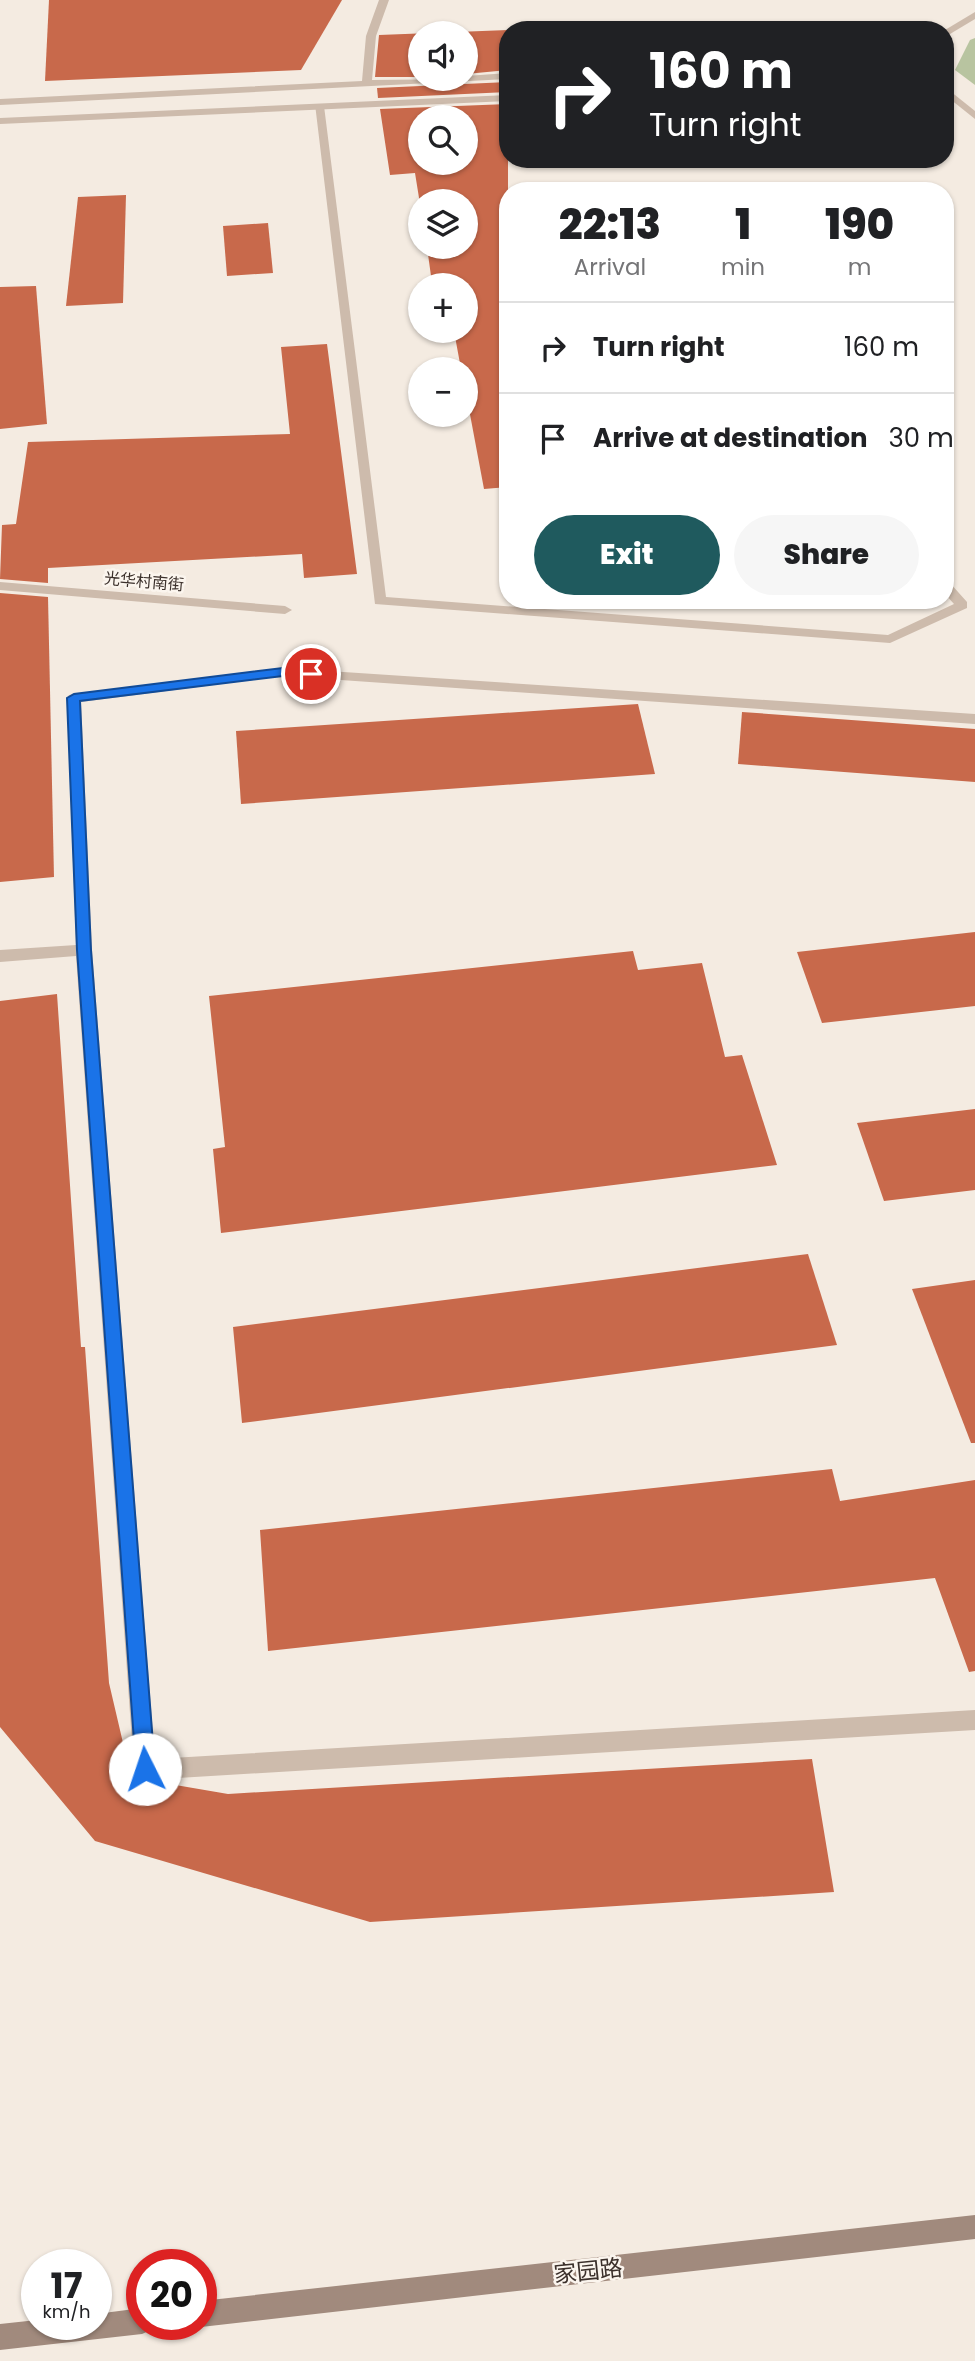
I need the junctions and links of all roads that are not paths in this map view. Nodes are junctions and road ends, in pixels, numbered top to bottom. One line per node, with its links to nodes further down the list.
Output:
1 (384, 0): 7 (street)
2 (975, 15): 3 (street)
3 (954, 28)
4 (499, 77): 5 (street)
5 (478, 78)
6 (408, 81): 7 (street)
7 (367, 83): 10 (street)
8 (499, 98): 11 (street)
9 (954, 98): 12 (street)
10 (0, 102)
11 (319, 106): 13 (street); 16 (street)
12 (975, 116)
13 (0, 121)
14 (0, 586): 18 (street, 光华村南街)
15 (954, 596): 17 (street)
16 (954, 609)
17 (954, 609)
18 (285, 610)
19 (975, 719): 20 (street)
20 (84, 950): 21 (street); 22 (street)
21 (0, 956)
22 (975, 1720)
23 (975, 2227): 24 (street, 家园路)
24 (217, 2313)
25 (126, 2323): 26 (street)
26 (0, 2337)

